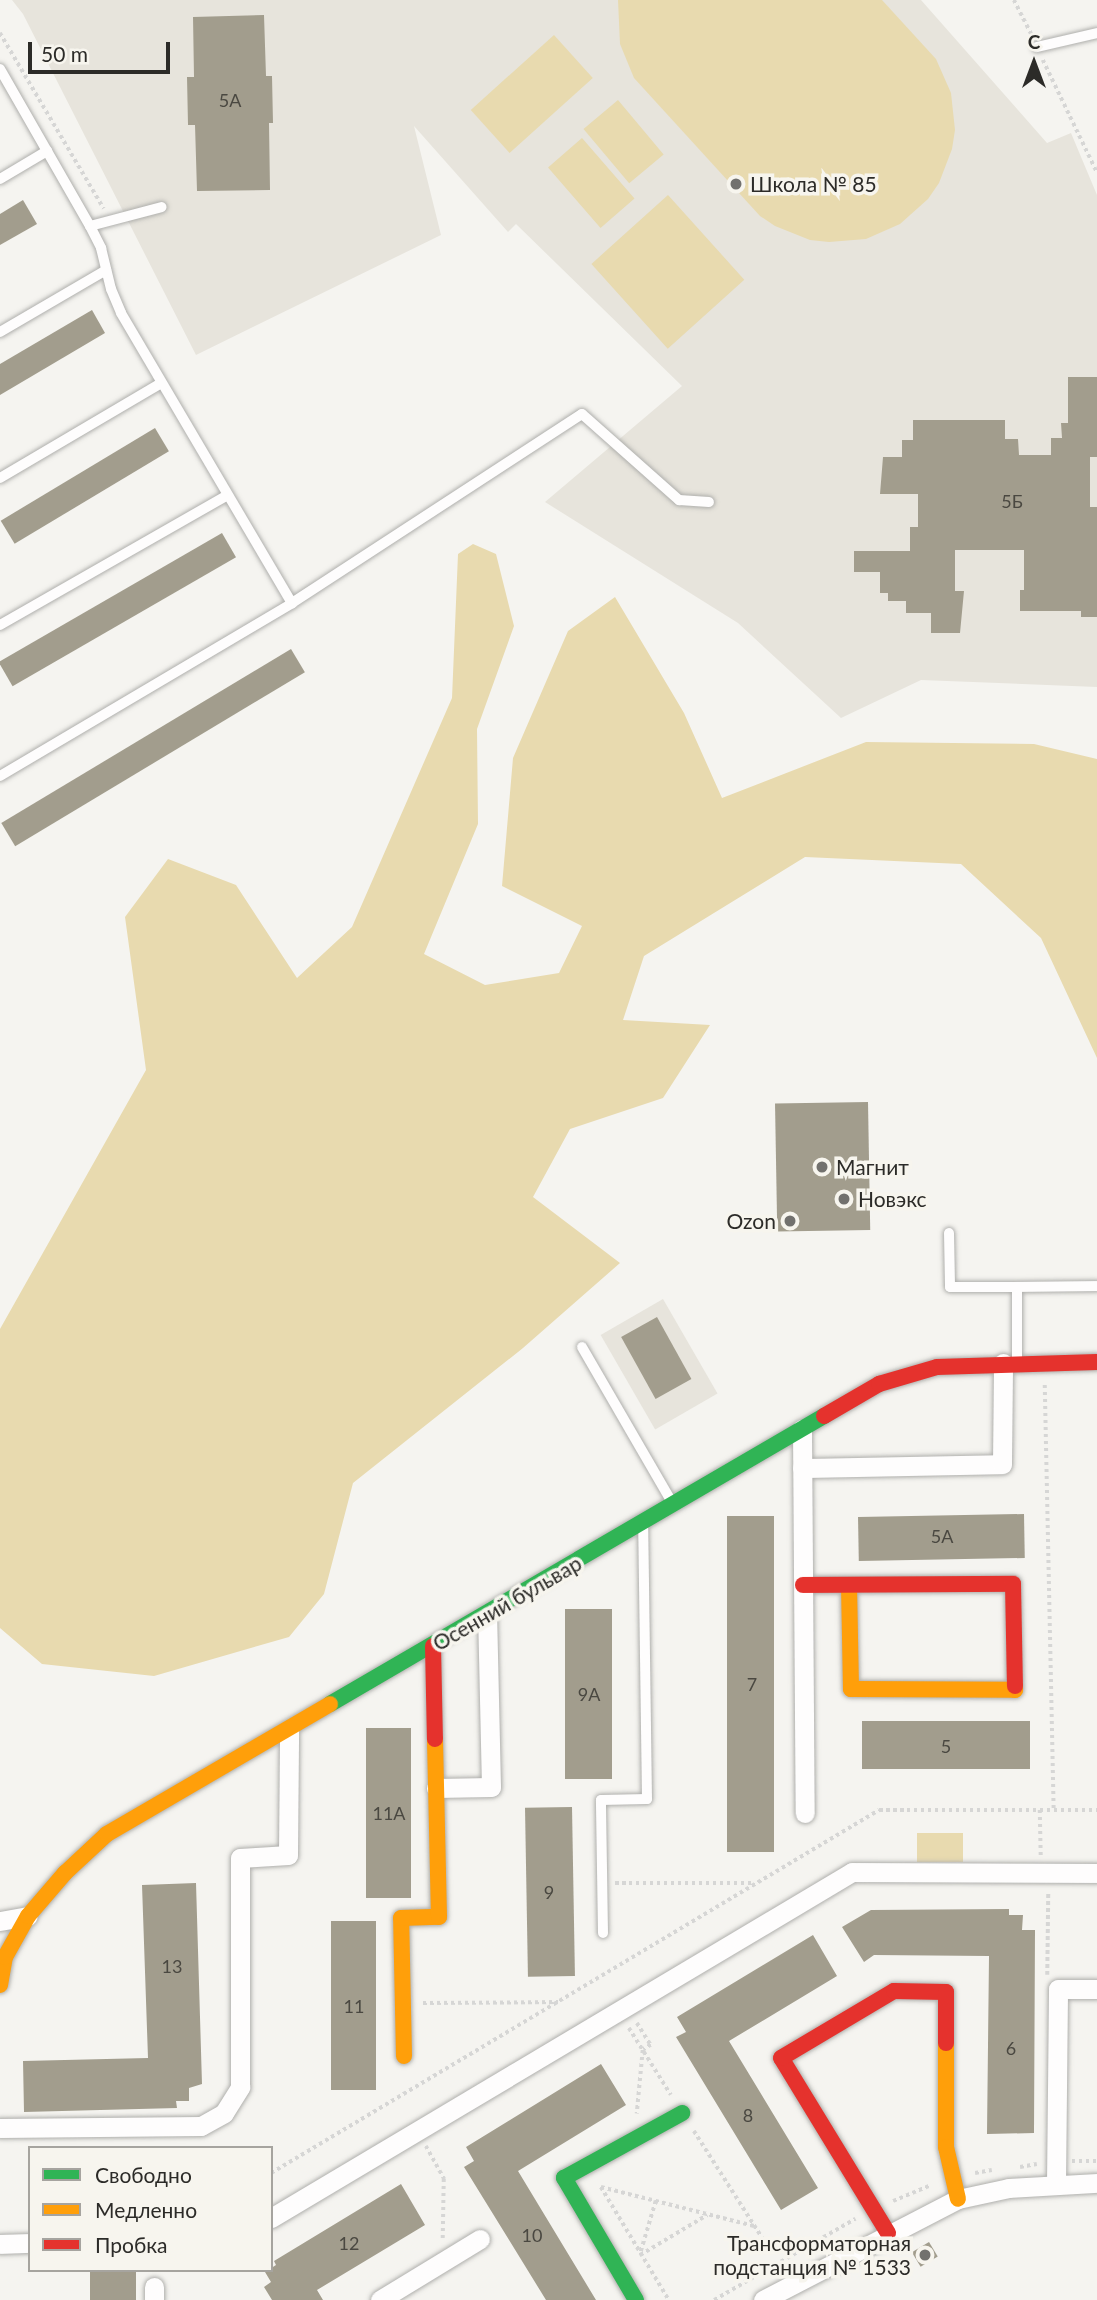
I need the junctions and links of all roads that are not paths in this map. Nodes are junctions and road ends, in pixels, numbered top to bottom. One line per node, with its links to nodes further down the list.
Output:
1 (1097, 33): 2 (lane)
2 (1037, 47)
3 (0, 69): 4 (lane)
4 (47, 151): 5 (lane); 7 (lane)
5 (0, 178)
6 (162, 207): 7 (lane)
7 (90, 226): 8 (lane)
8 (106, 270): 9 (lane); 10 (lane)
9 (0, 332)
10 (161, 383): 11 (lane); 12 (lane)
11 (0, 478)
12 (228, 495): 14 (lane); 15 (lane)
13 (709, 502): 14 (lane)
14 (292, 603): 16 (lane)
15 (0, 625)
16 (0, 776)
17 (949, 1233): 19 (lane)
18 (1097, 1286): 19 (lane)
19 (1017, 1287): 22 (lane)
20 (582, 1347): 25 (lane)
21 (1097, 1362): 22 (street, Осенний бульвар)
22 (1010, 1363): 23 (street, Осенний бульвар); 24 (street)
23 (802, 1429): 24 (street); 25 (street, Осенний бульвар)
24 (802, 1468): 27 (street)
25 (674, 1505): 26 (street, Осенний бульвар)
26 (643, 1523): 29 (street, Осенний бульвар); 37 (lane)
27 (803, 1585): 28 (street); 33 (street)
28 (849, 1585): 28 (street)
29 (487, 1614): 30 (street, Осенний бульвар); 32 (street)
30 (433, 1646): 31 (street, Осенний бульвар); 32 (street)
31 (289, 1731): 35 (street, Осенний бульвар); 42 (street)
32 (436, 1788): 40 (street)
33 (804, 1813)
34 (1097, 1873): 46 (street)
35 (27, 1916): 36 (street); 38 (street, Осенний бульвар)
36 (0, 1922)
37 (603, 1933)
38 (0, 1985)
39 (1097, 1989): 44 (street)
40 (404, 2056)
41 (682, 2112): 52 (street)
42 (0, 2128)
43 (1097, 2183): 44 (street)
44 (1056, 2184): 45 (street)
45 (958, 2199): 47 (street); 47 (street)
46 (273, 2217)
47 (888, 2233): 53 (street)
48 (481, 2239): 51 (street)
49 (28, 2243): 50 (street)
50 (0, 2244)
51 (380, 2300)
52 (636, 2300)
53 (763, 2300)

